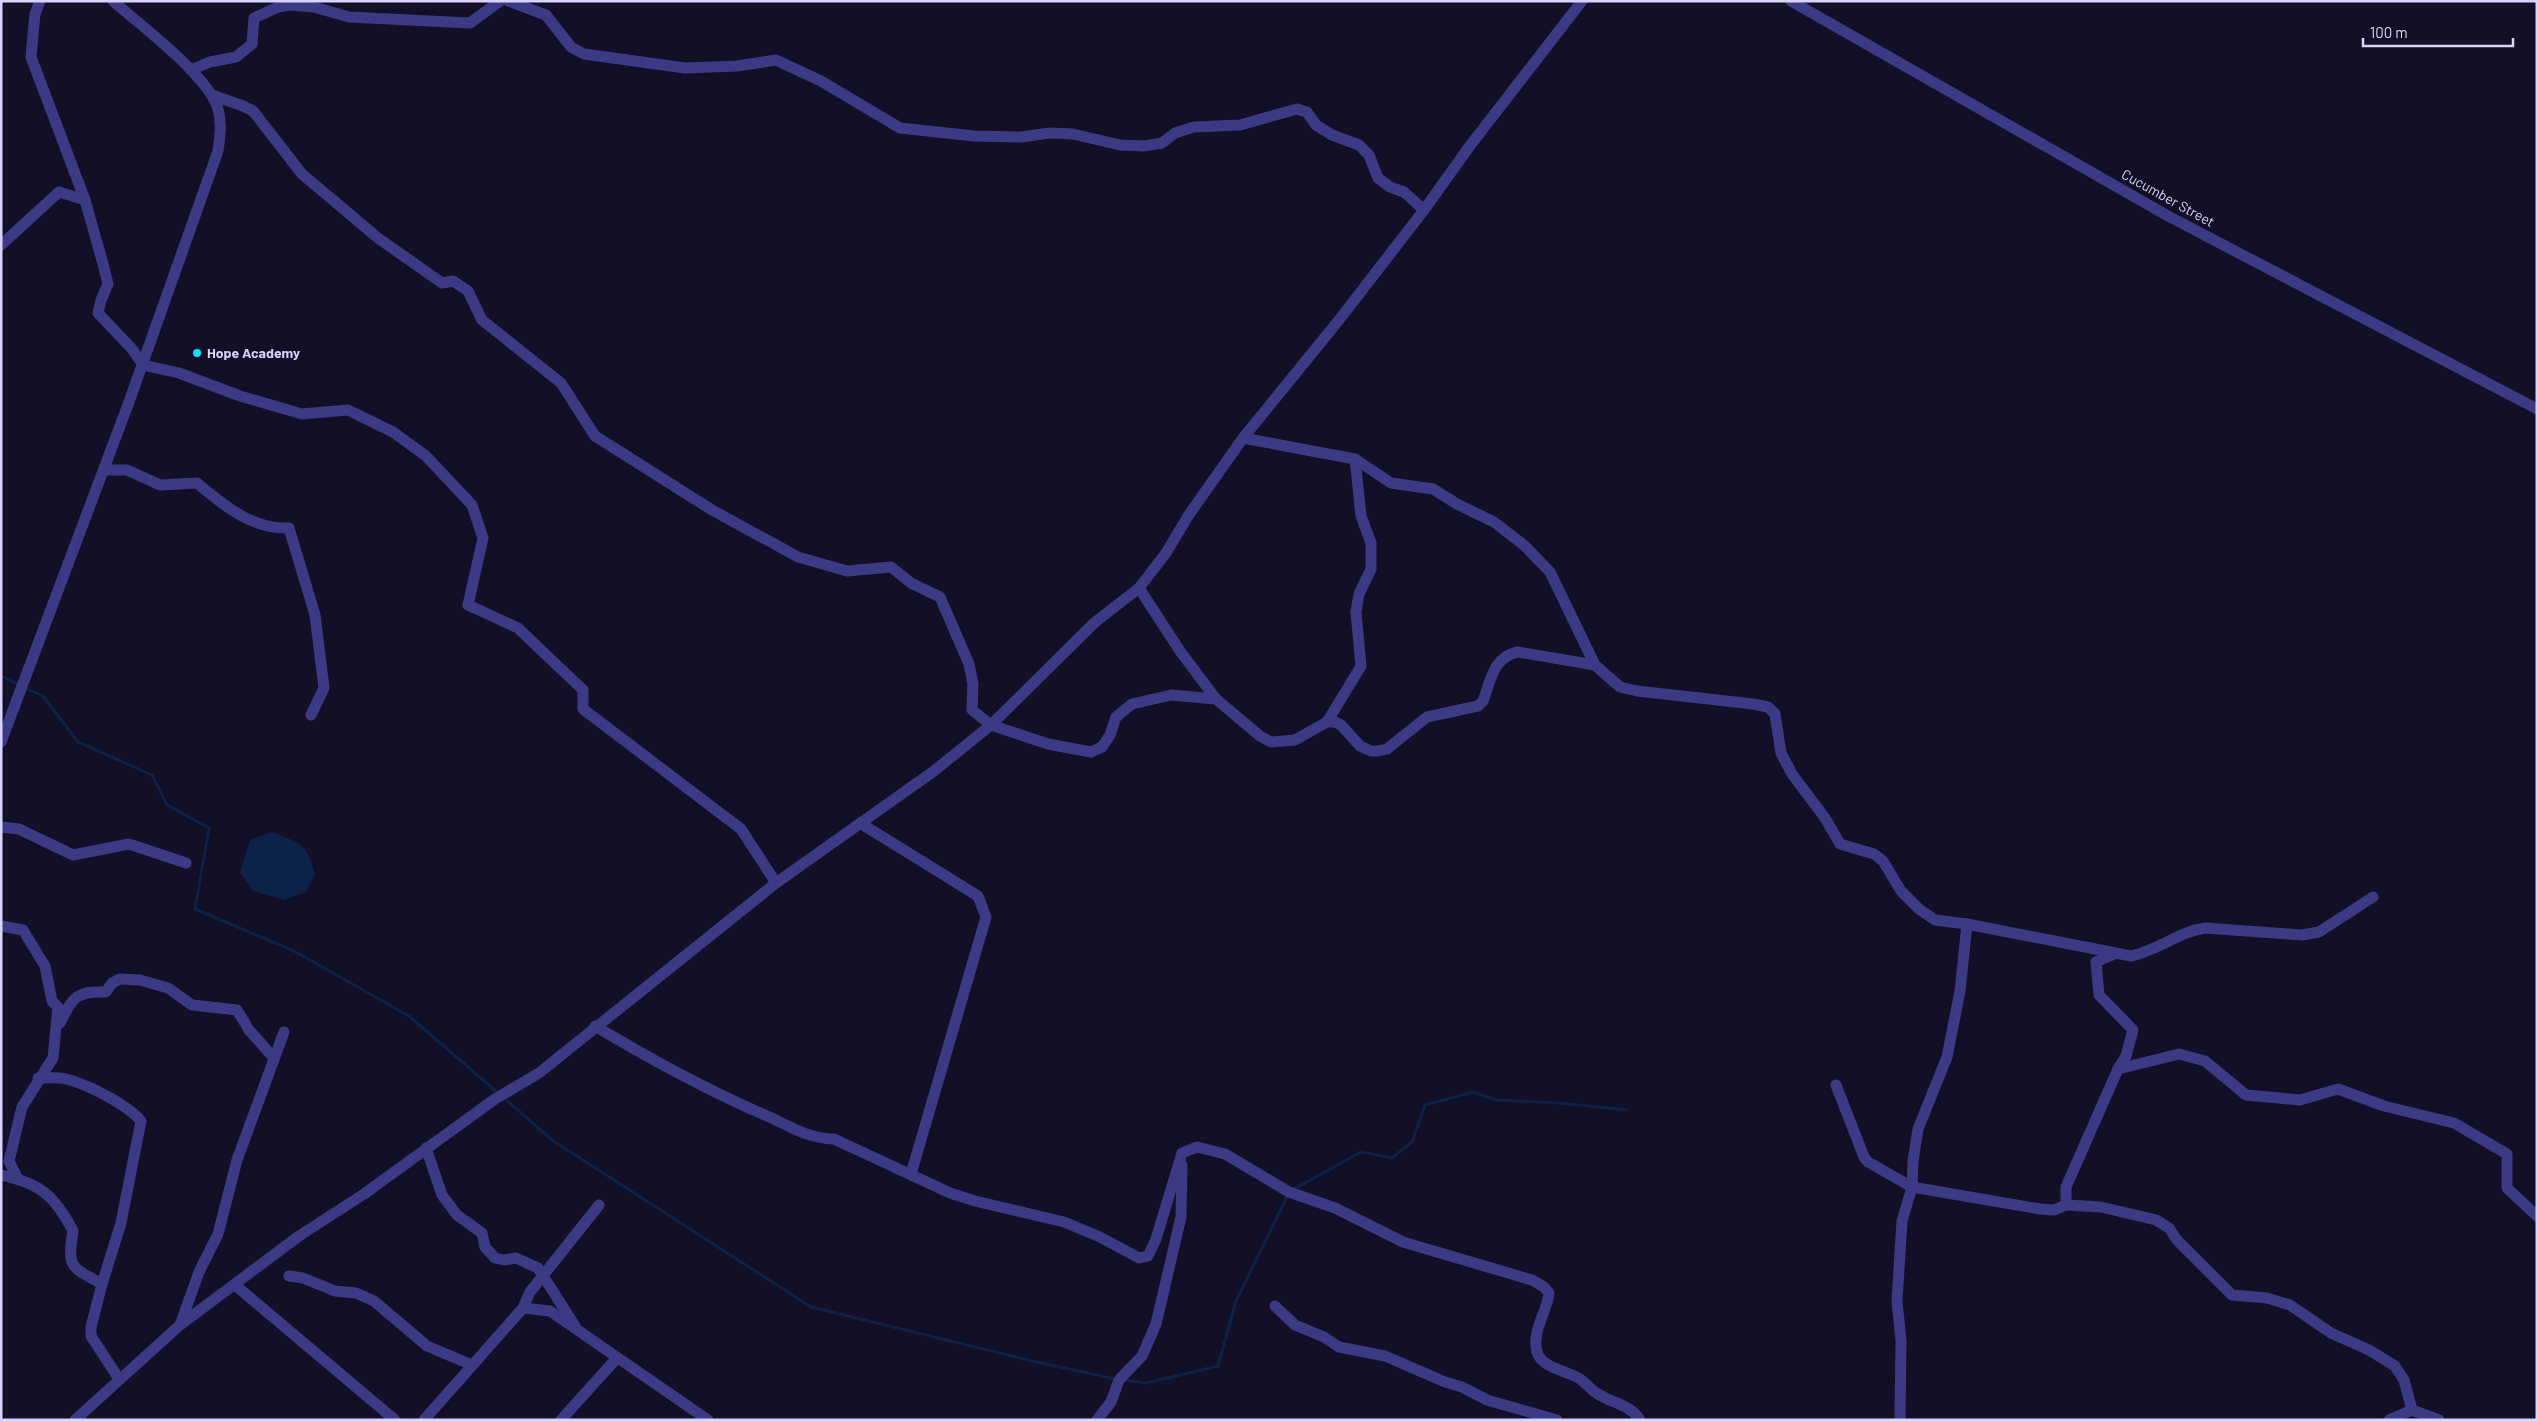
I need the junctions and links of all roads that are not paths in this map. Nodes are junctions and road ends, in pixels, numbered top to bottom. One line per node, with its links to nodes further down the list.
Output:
1 (40, 1): 9 (street)
2 (113, 1): 7 (street)
3 (500, 1): 7 (street)
4 (508, 1): 10 (street)
5 (1582, 1): 10 (street)
6 (1791, 1): 13 (street, Cucumber Street)
7 (191, 70): 8 (street)
8 (212, 95): 12 (street); 22 (street)
9 (85, 200): 11 (street); 12 (street)
10 (1424, 210): 14 (street)
11 (1, 245)
12 (143, 365): 16 (street); 27 (street)
13 (2537, 409)
14 (1243, 438): 15 (street); 17 (street)
15 (1355, 459): 18 (street); 21 (street)
16 (104, 470): 20 (street); 23 (street)
17 (1139, 588): 19 (street); 22 (street)
18 (1594, 665): 21 (street); 29 (street)
19 (1216, 699): 21 (street); 22 (street)
20 (311, 715)
21 (1327, 722)
22 (991, 725): 24 (street)
23 (1, 742)
24 (860, 823): 27 (street); 41 (street)
25 (1, 828): 26 (street)
26 (186, 863)
27 (776, 883): 32 (street)
28 (2373, 897): 31 (street)
29 (1967, 924): 31 (street); 44 (street)
30 (1, 926): 33 (street)
31 (2114, 954): 36 (street)
32 (595, 1026): 39 (street); 41 (street)
33 (57, 1030): 35 (street); 37 (street)
34 (284, 1032): 35 (street)
35 (274, 1058): 54 (street)
36 (2118, 1069): 46 (street); 47 (street)
37 (38, 1078): 43 (street); 50 (street)
38 (1836, 1085): 44 (street)
39 (426, 1148): 49 (street); 51 (street)
40 (1182, 1153): 41 (street); 65 (street); 67 (street)
41 (911, 1174)
42 (1, 1175): 43 (street)
43 (18, 1178): 50 (street)
44 (1912, 1187): 46 (street); 68 (street)
45 (600, 1205): 49 (street)
46 (2066, 1205): 59 (street)
47 (2537, 1216)
48 (289, 1276): 57 (street)
49 (542, 1276): 53 (street); 55 (street)
50 (102, 1284): 58 (street)
51 (235, 1285): 54 (street); 61 (street)
52 (1275, 1306): 66 (street)
53 (523, 1308): 55 (street); 57 (street)
54 (180, 1326): 58 (street)
55 (578, 1331): 56 (street)
56 (617, 1358): 63 (street); 64 (street)
57 (472, 1365): 62 (street)
58 (119, 1379): 60 (street)
59 (2412, 1410): 69 (street); 70 (street)
60 (75, 1420)
61 (395, 1420)
62 (424, 1420)
63 (561, 1420)
64 (708, 1420)
65 (1097, 1420)
66 (1557, 1420)
67 (1640, 1420)
68 (1900, 1420)
69 (2389, 1420)
70 (2439, 1420)

